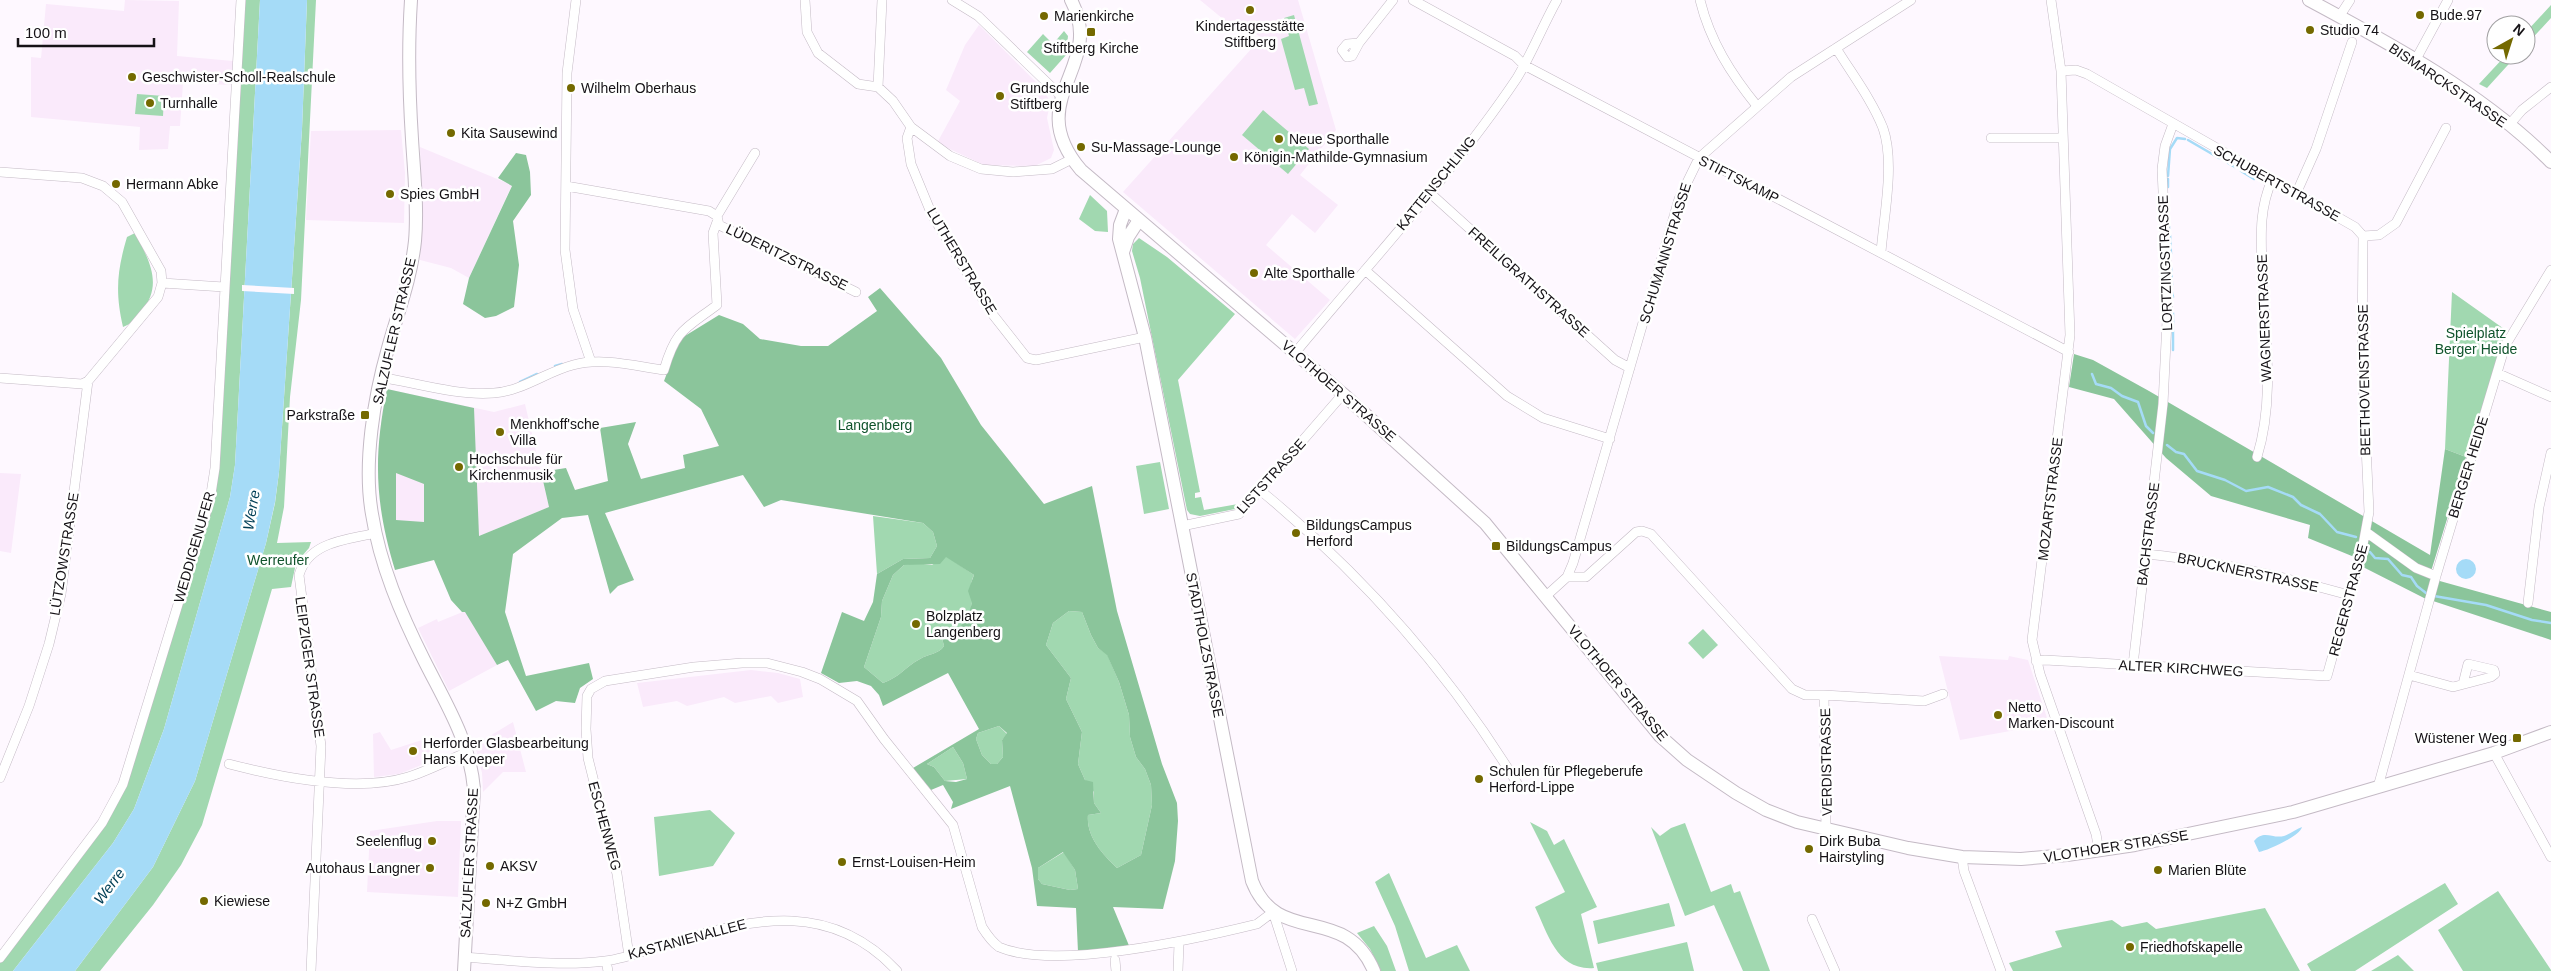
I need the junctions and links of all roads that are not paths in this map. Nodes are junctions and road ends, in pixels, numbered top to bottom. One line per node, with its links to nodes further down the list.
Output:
1 (241, 0): 52 (street, WEDDIGENUFER)
2 (412, 0): 60 (street, SALZUFLER STRASSE)
3 (576, 0): 40 (street)
4 (806, 0): 24 (street)
5 (882, 0): 24 (street)
6 (952, 0): 26 (street)
7 (1071, 0): 26 (street, VLOTHOER STRASSE)
8 (1394, 0): 19 (street)
9 (1413, 0): 22 (street, STIFTSKAMP)
10 (1557, 0): 22 (street, KATTENSCHLING)
11 (1700, 0): 27 (street)
12 (1911, 0): 20 (street, SCHUMANNSTRASSE)
13 (2052, 0): 23 (street, MOZARTSTRASSE)
14 (2309, 0): 17 (street, BISMARCKSTRASSE)
15 (2350, 0): 17 (street)
16 (2448, 0): 21 (street)
17 (2339, 17): 21 (street, BISMARCKSTRASSE)
18 (2352, 42): 42 (street)
19 (1359, 43)
20 (1836, 48): 27 (street, SCHUMANNSTRASSE); 48 (street)
21 (2415, 61): 29 (street, BISMARCKSTRASSE)
22 (1524, 65): 35 (street, STIFTSKAMP); 41 (street, KATTENSCHLING)
23 (2061, 71): 28 (street, SCHUBERTSTRASSE); 33 (street, MOZARTSTRASSE)
24 (878, 87): 30 (street)
25 (2551, 87): 29 (street)
26 (1061, 96): 36 (street, VLOTHOER STRASSE)
27 (1757, 106): 35 (street, SCHUMANNSTRASSE)
28 (2172, 124): 39 (street, SCHUBERTSTRASSE); 65 (street, LORTZINGSTRASSE)
29 (2509, 125): 37 (street, BISMARCKSTRASSE)
30 (911, 127): 36 (street); 54 (street, LUTHERSTRASSE)
31 (2446, 128): 46 (street)
32 (1991, 138): 33 (street)
33 (2063, 138): 55 (street, MOZARTSTRASSE)
34 (754, 153): 44 (street, LÜDERITZSTRASSE)
35 (1699, 158): 48 (street, STIFTSKAMP); 58 (street, SCHUMANNSTRASSE)
36 (1072, 159): 43 (street, VLOTHOER STRASSE)
37 (2551, 162)
38 (0, 172): 51 (street)
39 (2272, 180): 42 (street, SCHUBERTSTRASSE); 68 (street, WAGNERSTRASSE)
40 (566, 186): 44 (street, LÜDERITZSTRASSE); 57 (street)
41 (1430, 194): 49 (street, KATTENSCHLING); 58 (street, FREILIGRATHSTRASSE)
42 (2296, 194): 46 (street, SCHUBERTSTRASSE)
43 (1126, 209): 45 (street, VLOTHOER STRASSE); 47 (street, STADTHOLZSTRASSE)
44 (717, 219): 53 (street, LÜDERITZSTRASSE); 57 (street, LÜDERITZSTRASSE)
45 (1139, 220): 47 (street); 56 (street, VLOTHOER STRASSE)
46 (2362, 236): 71 (street, BEETHOVENSTRASSE)
47 (1123, 252): 54 (street, STADTHOLZSTRASSE)
48 (1881, 252): 55 (street, STIFTSKAMP)
49 (1365, 270): 56 (street, KATTENSCHLING); 66 (street)
50 (2551, 270): 59 (street, BERGER HEIDE)
51 (162, 284): 52 (street); 62 (street)
52 (224, 287): 102 (street, WEDDIGENUFER)
53 (856, 292)
54 (1145, 337): 70 (street, STADTHOLZSTRASSE)
55 (2069, 352): 79 (street, MOZARTSTRASSE)
56 (1295, 353): 63 (street, VLOTHOER STRASSE)
57 (591, 362): 60 (street)
58 (1630, 368): 66 (street, SCHUMANNSTRASSE)
59 (2497, 373): 64 (street); 74 (street, BERGER HEIDE)
60 (380, 377): 72 (street, SALZUFLER STRASSE)
61 (0, 378): 62 (street)
62 (88, 381): 90 (street, LÜTZOWSTRASSE)
63 (1343, 394): 69 (street, LISTSTRASSE); 77 (street, VLOTHOER STRASSE)
64 (2551, 397)
65 (2164, 404): 73 (street, BACHSTRASSE)
66 (1610, 439): 75 (street, SCHUMANNSTRASSE)
67 (2551, 453): 78 (street)
68 (2257, 457)
69 (1261, 491): 70 (street, LISTSTRASSE); 93 (street)
70 (1182, 526): 98 (street, STADTHOLZSTRASSE)
71 (2366, 528): 74 (street); 76 (street, REGERSTRASSE)
72 (376, 534): 87 (street, SALZUFLER STRASSE); 91 (street, LEIPZIGER STRASSE)
73 (2146, 554): 76 (street, BRUCKNERSTRASSE); 80 (street, BACHSTRASSE)
74 (2436, 576): 81 (street, BERGER HEIDE)
75 (1567, 577): 77 (street, SCHUMANNSTRASSE); 85 (street)
76 (2349, 595): 82 (street, REGERSTRASSE)
77 (1546, 596): 94 (street, VLOTHOER STRASSE)
78 (2528, 603)
79 (2036, 661): 80 (street, ALTER KIRCHWEG); 95 (street, MOZARTSTRASSE)
80 (2133, 665): 82 (street, ALTER KIRCHWEG)
81 (2409, 675): 83 (street); 92 (street, BERGER HEIDE)
82 (2327, 676)
83 (2463, 684)
84 (1944, 694): 85 (street, VERDISTRASSE)
85 (1824, 695): 94 (street, VERDISTRASSE)
86 (2551, 732): 88 (street, VLOTHOER STRASSE)
87 (468, 752): 91 (street); 103 (street, SALZUFLER STRASSE)
88 (2494, 753): 92 (street, VLOTHOER STRASSE); 97 (street)
89 (229, 764): 91 (street)
90 (0, 778)
91 (320, 782): 106 (street, LEIPZIGER STRASSE)
92 (2378, 787): 95 (street, VLOTHOER STRASSE)
93 (1520, 788)
94 (1826, 830): 96 (street, VLOTHOER STRASSE)
95 (2099, 851): 96 (street, VLOTHOER STRASSE)
96 (1962, 857): 115 (street)
97 (2551, 857)
98 (1273, 912): 100 (street); 112 (street); 113 (street, STADTHOLZSTRASSE)
99 (1812, 919): 114 (street)
100 (1179, 943): 104 (street); 111 (street)
101 (629, 956): 104 (street, ESCHENWEG); 105 (street, KASTANIENALLEE); 109 (street, KASTANIENALLEE)
102 (0, 958)
103 (464, 958): 105 (street, KASTANIENALLEE); 107 (street, SALZUFLER STRASSE)
104 (1115, 960): 110 (street)
105 (606, 961): 108 (street)
106 (310, 971)
107 (464, 971)
108 (608, 971)
109 (897, 971)
110 (1116, 971)
111 (1178, 971)
112 (1292, 971)
113 (1374, 971)
114 (1835, 971)
115 (2001, 971)

